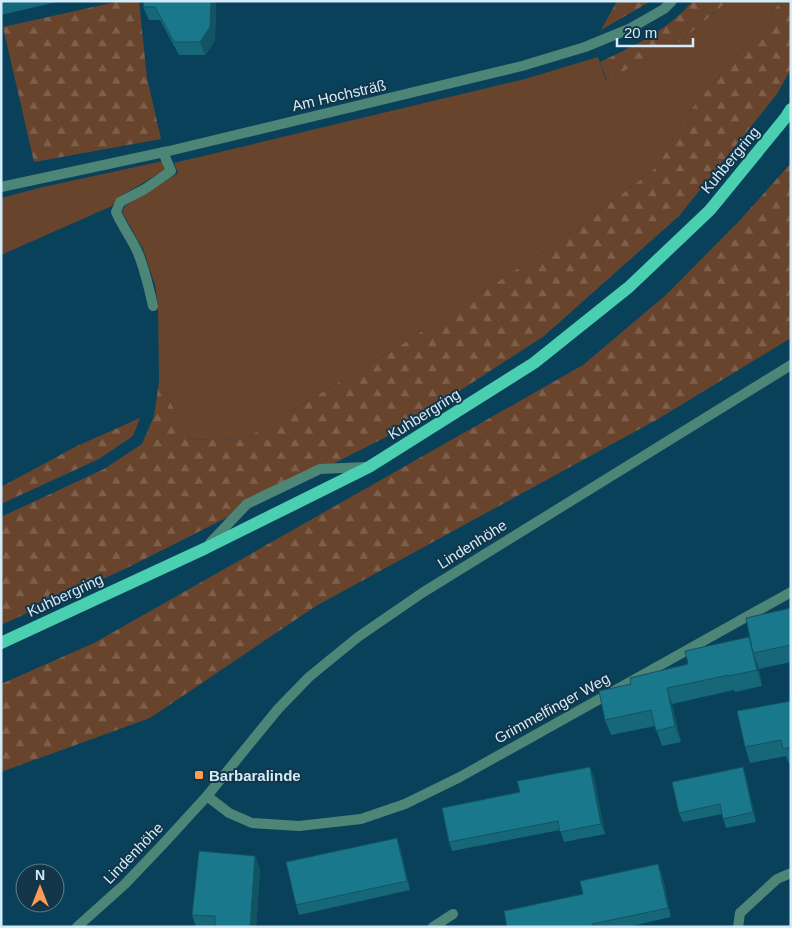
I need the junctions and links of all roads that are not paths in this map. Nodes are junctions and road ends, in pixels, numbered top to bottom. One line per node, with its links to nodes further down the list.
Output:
1 (672, 1): 3 (street, Am Hochsträß)
2 (791, 109): 7 (main road, Kuhbergring)
3 (163, 152): 4 (street, Am Hochsträß); 5 (street)
4 (1, 187)
5 (153, 306)
6 (791, 365): 11 (street, Lindenhöhe)
7 (369, 467): 8 (main road, Kuhbergring); 8 (street)
8 (206, 548): 10 (main road, Kuhbergring)
9 (791, 592): 11 (street, Grimmelfinger Weg)
10 (1, 643)
11 (207, 796): 14 (street, Lindenhöhe)
12 (791, 873): 16 (street)
13 (453, 914): 15 (street)
14 (79, 926)
15 (434, 927)
16 (738, 927)

